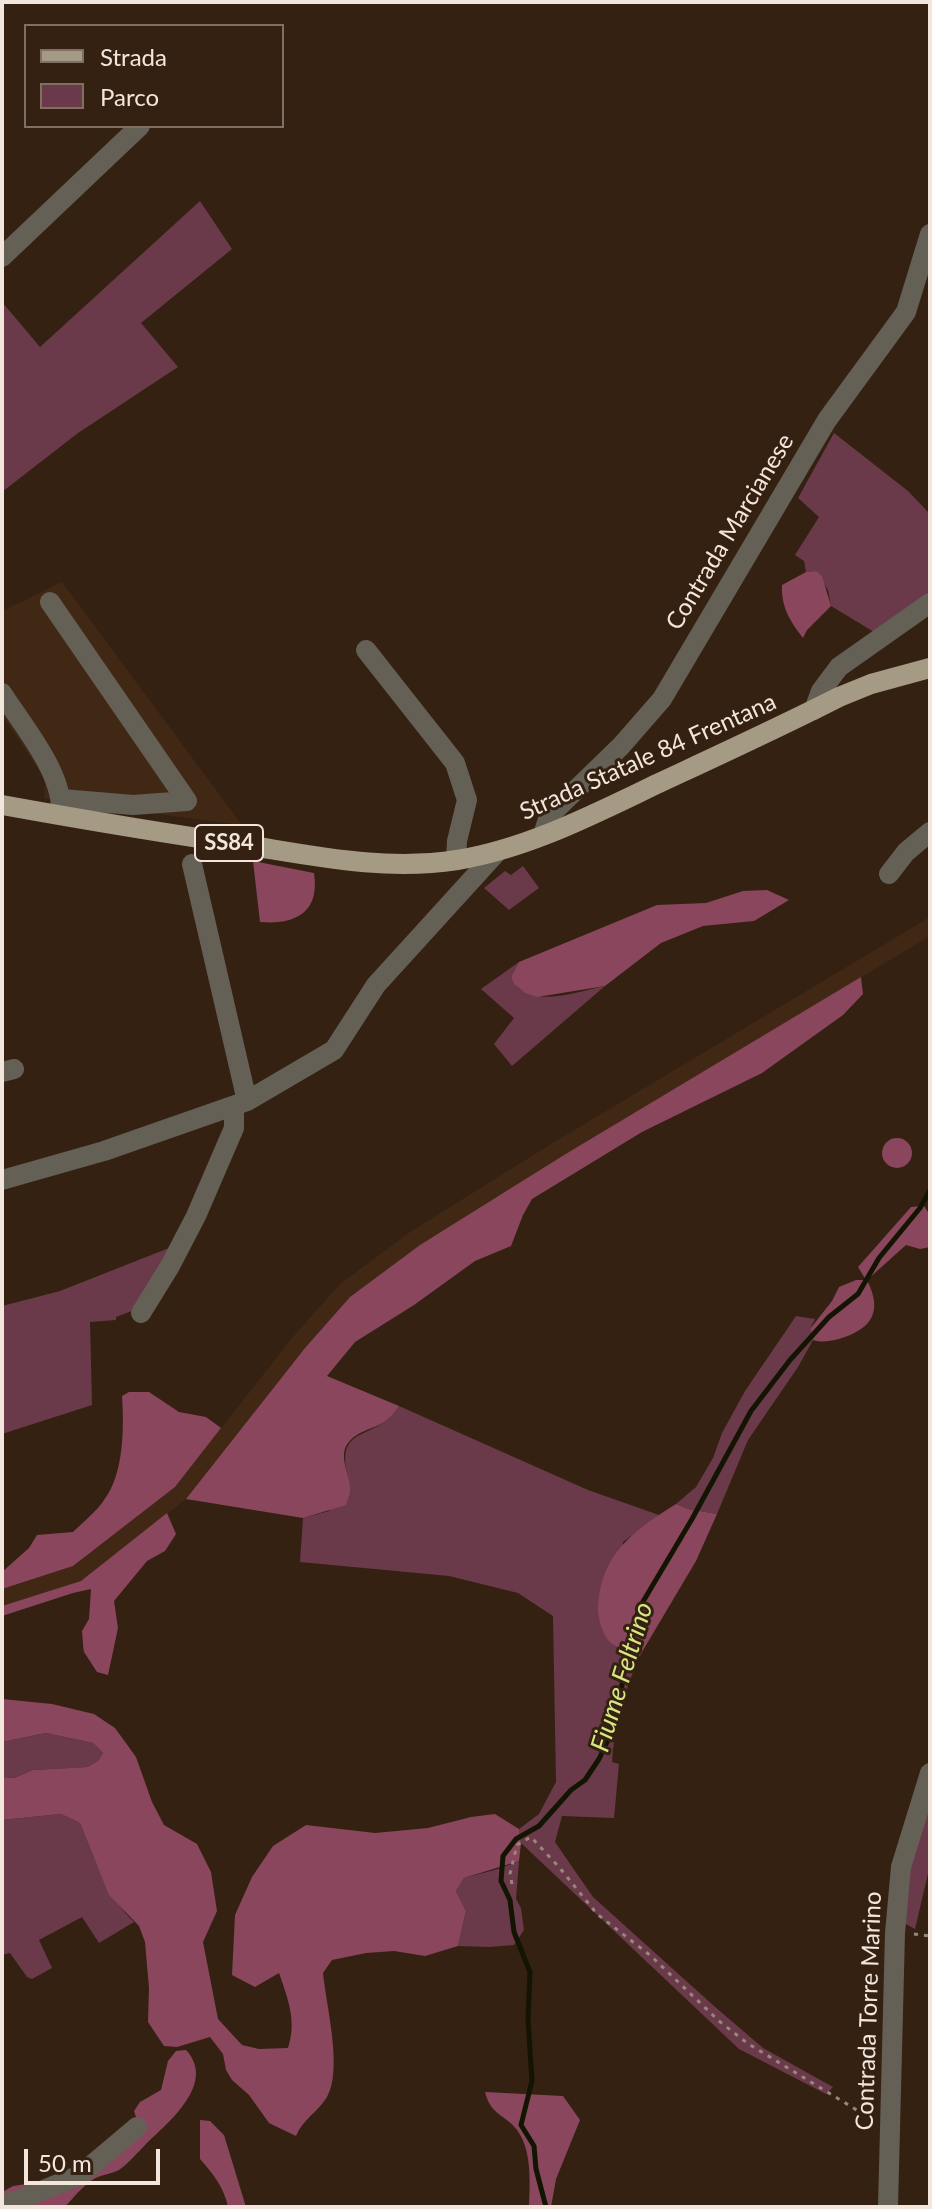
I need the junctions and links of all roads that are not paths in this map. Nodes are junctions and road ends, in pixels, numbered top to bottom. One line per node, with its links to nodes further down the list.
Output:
1 (138, 128): 3 (street)
2 (930, 234): 13 (street, Contrada Marcianese)
3 (2, 257)
4 (50, 602): 11 (street)
5 (930, 603): 9 (street)
6 (366, 650): 15 (street)
7 (920, 670): 9 (main road, Strada Statale 84 Frentana / SS84)
8 (2, 693): 11 (street)
9 (814, 710): 13 (main road, Strada Statale 84 Frentana / SS84)
10 (2, 805): 11 (main road, Strada Statale 84 Frentana / SS84)
11 (62, 807): 15 (main road, Strada Statale 84 Frentana / SS84)
12 (930, 832): 17 (street)
13 (543, 835): 14 (main road, Strada Statale 84 Frentana / SS84)
14 (497, 852): 15 (main road, Strada Statale 84 Frentana / SS84); 18 (street)
15 (456, 860)
16 (192, 864): 18 (street)
17 (889, 874)
18 (240, 1104): 19 (street); 20 (street)
19 (2, 1180)
20 (141, 1313)
21 (930, 1773): 24 (street, Contrada Torre Marino)
22 (137, 2127): 23 (street)
23 (2, 2204)
24 (888, 2207)

